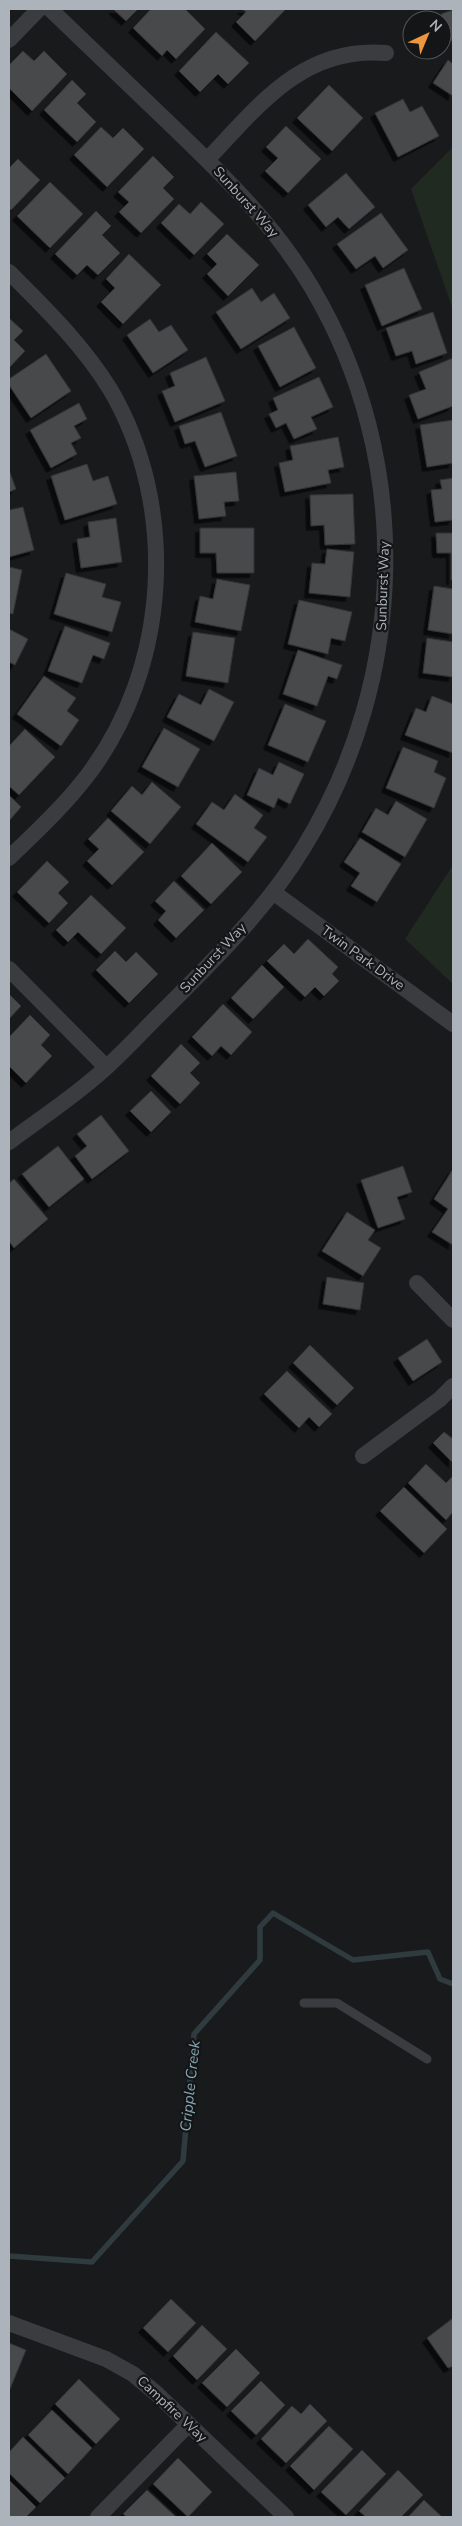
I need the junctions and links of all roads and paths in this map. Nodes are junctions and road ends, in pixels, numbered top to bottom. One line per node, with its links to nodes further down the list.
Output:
1 (40, 9): 3 (street)
2 (50, 9): 5 (street, Sunburst Way)
3 (9, 40)
4 (386, 53): 5 (street)
5 (207, 160): 8 (street, Sunburst Way)
6 (9, 272): 7 (street)
7 (9, 858)
8 (273, 892): 10 (street, Twin Park Drive); 11 (street, Sunburst Way)
9 (9, 969): 11 (street)
10 (453, 1024)
11 (106, 1067): 12 (street, Sunburst Way)
12 (9, 1142)
13 (417, 1283): 14 (street)
14 (453, 1320)
15 (453, 1386): 16 (street)
16 (363, 1456)
17 (304, 2003): 18 (lane)
18 (427, 2059)
19 (9, 2324): 20 (street, Campfire Way)
20 (188, 2424): 21 (street); 22 (street, Campfire Way)
21 (98, 2517)
22 (286, 2517)

